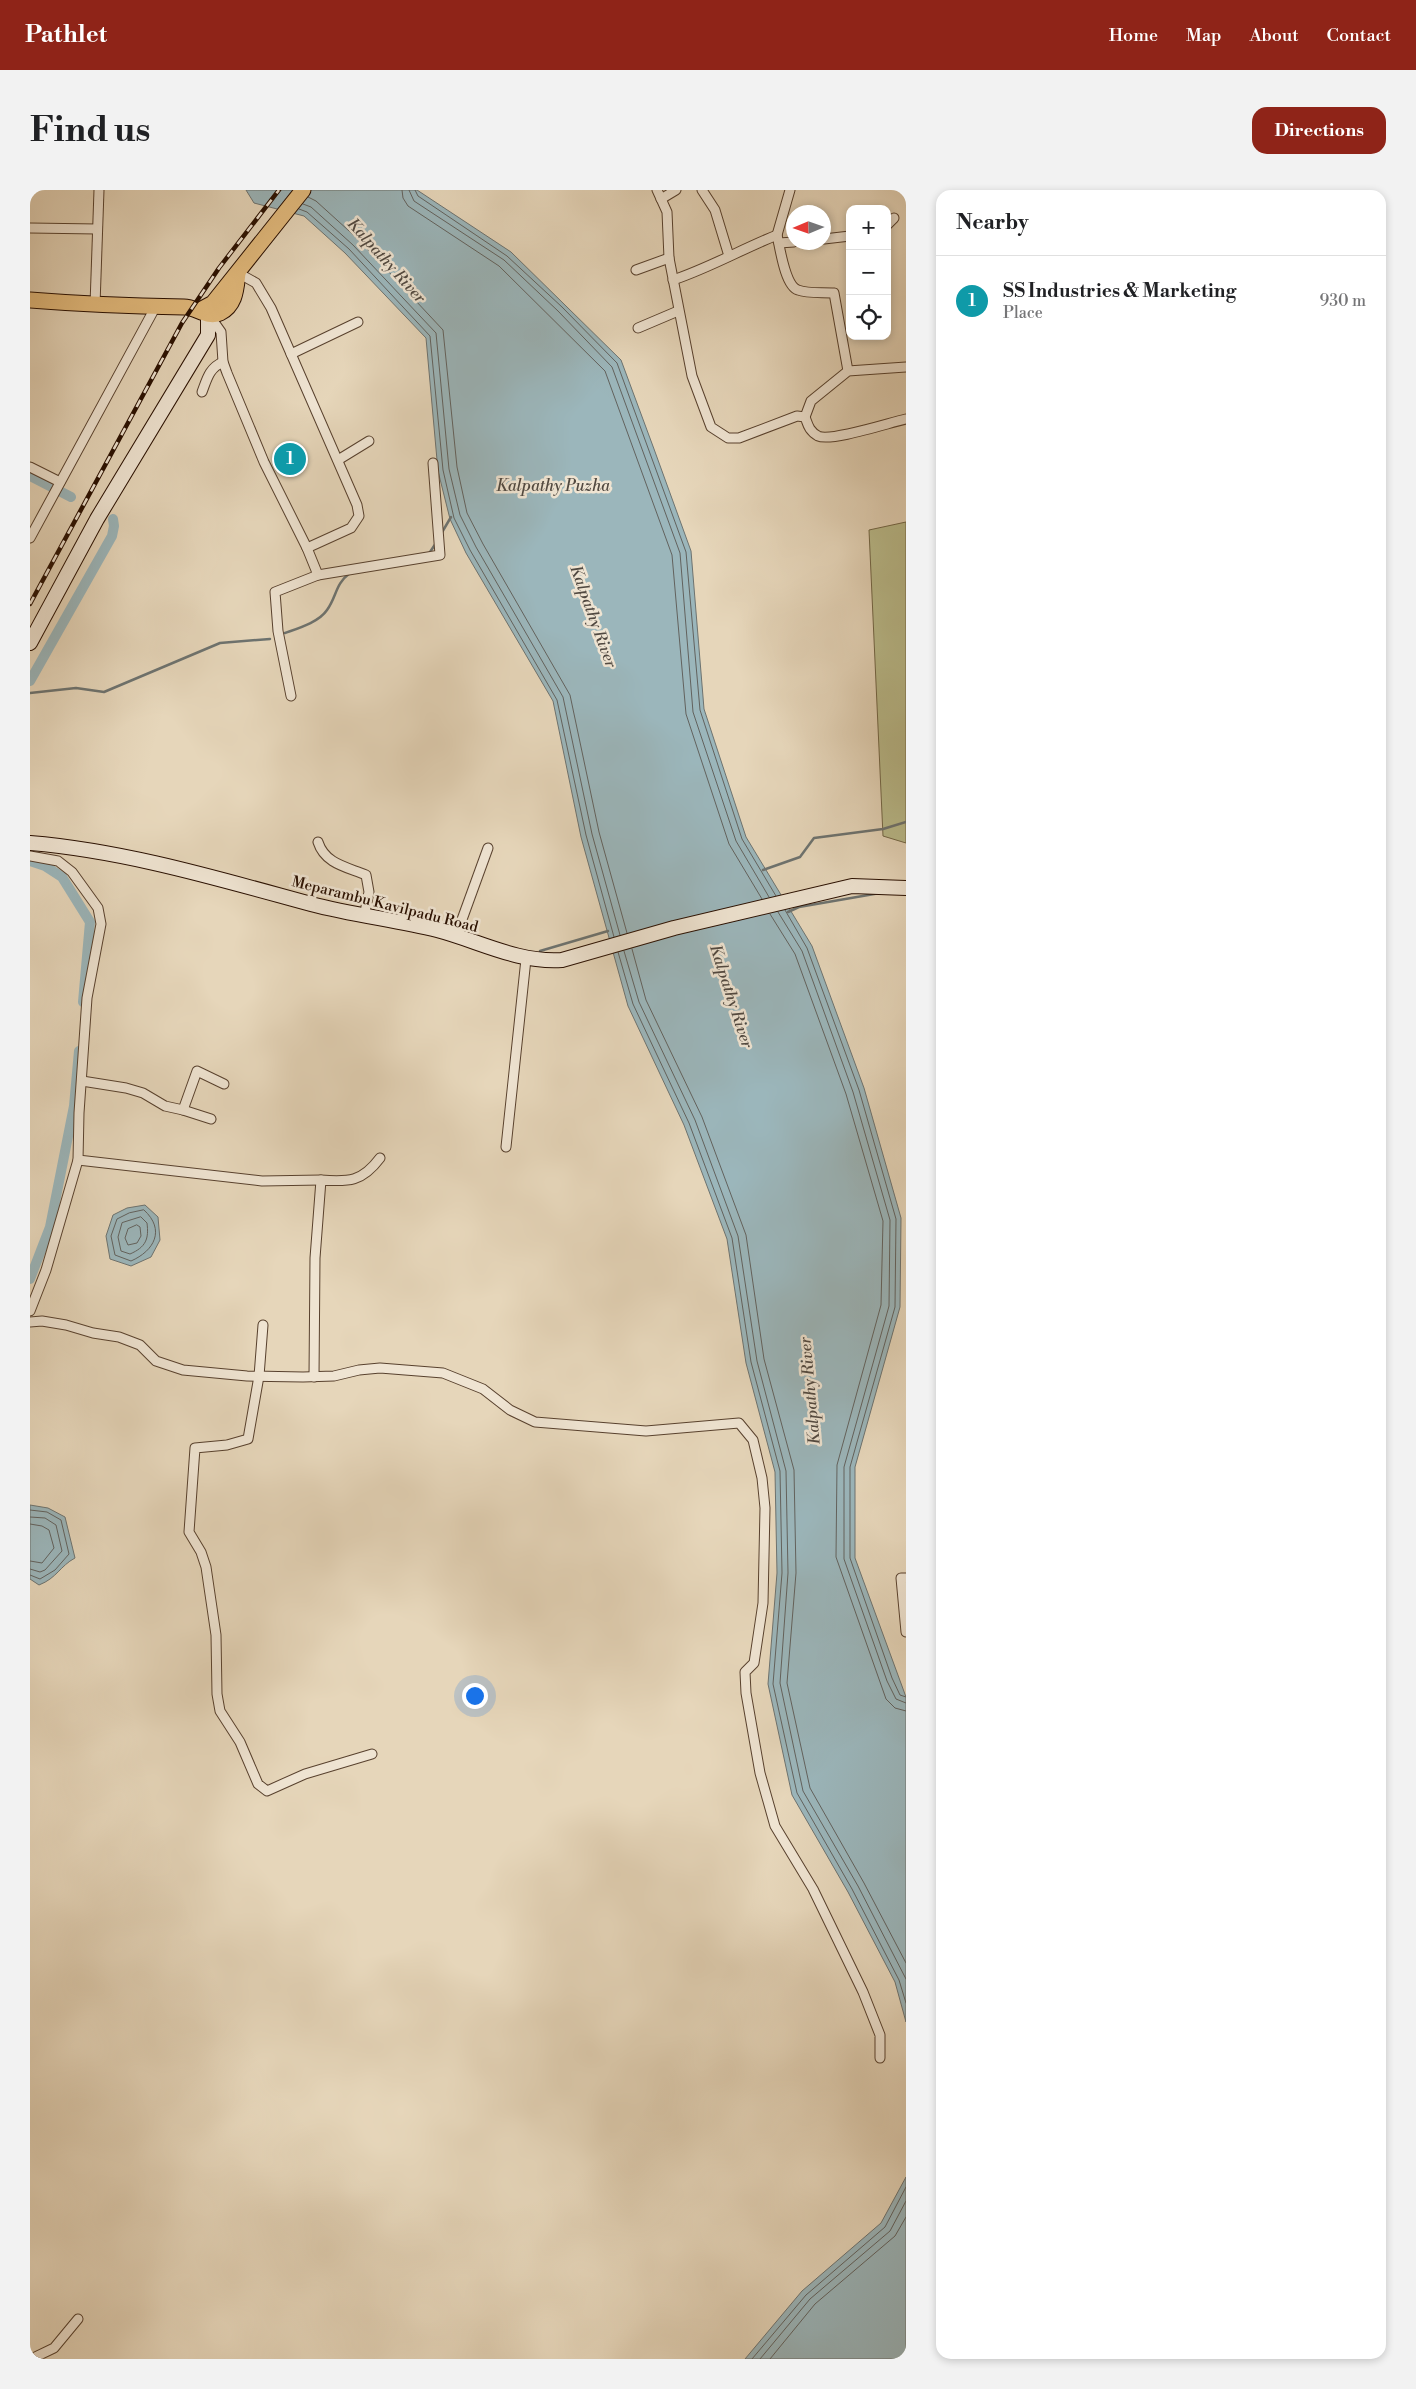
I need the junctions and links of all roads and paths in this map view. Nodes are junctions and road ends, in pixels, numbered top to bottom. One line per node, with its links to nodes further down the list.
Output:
1 (99, 190): 8 (street)
2 (303, 190): 16 (main road)
3 (676, 190): 6 (street)
4 (702, 190): 13 (street)
5 (790, 190): 11 (street)
6 (659, 194): 14 (street)
7 (30, 228): 8 (street)
8 (97, 229): 19 (street)
9 (846, 236): 10 (street)
10 (831, 238)
11 (778, 239): 12 (street); 13 (street); 28 (street)
12 (786, 240)
13 (729, 256): 17 (street)
14 (669, 258): 15 (street); 17 (street)
15 (636, 270)
16 (238, 273): 21 (main road); 25 (street)
17 (673, 280): 22 (street)
18 (30, 300): 19 (main road)
19 (95, 305): 20 (main road)
20 (156, 306): 21 (main road); 36 (street)
21 (206, 311): 26 (street); 40 (main road)
22 (678, 311): 24 (street); 30 (street)
23 (358, 322): 25 (street)
24 (638, 328)
25 (291, 354): 33 (street)
26 (223, 362): 29 (street); 38 (street)
27 (906, 367): 28 (street)
28 (848, 371): 30 (street)
29 (202, 392)
30 (805, 417): 31 (street)
31 (906, 419)
32 (369, 441): 33 (street)
33 (338, 460): 38 (street)
34 (433, 463): 39 (street)
35 (30, 467): 36 (street)
36 (60, 482): 37 (street)
37 (30, 538)
38 (307, 548): 39 (street)
39 (318, 575): 41 (street)
40 (30, 642)
41 (291, 696)
42 (318, 842): 47 (street)
43 (30, 843): 47 (main road, Meparambu Kavilpadu Road)
44 (488, 848): 48 (street)
45 (30, 856): 50 (street)
46 (906, 888): 49 (main road, Meparambu Kavilpadu Road)
47 (364, 917): 48 (main road, Meparambu Kavilpadu Road)
48 (456, 936): 49 (main road, Meparambu Kavilpadu Road)
49 (526, 958): 54 (street)
50 (82, 1081): 52 (street); 56 (street)
51 (224, 1084): 52 (street)
52 (183, 1110): 53 (street)
53 (210, 1119)
54 (506, 1147)
55 (380, 1158): 57 (street)
56 (78, 1160): 57 (street); 58 (street)
57 (321, 1180): 62 (street)
58 (30, 1311)
59 (30, 1322): 61 (street)
60 (263, 1326): 61 (street)
61 (259, 1376): 62 (street); 65 (street)
62 (314, 1377): 66 (street)
63 (906, 1578): 64 (street)
64 (906, 1632)
65 (372, 1754)
66 (880, 2058)
67 (78, 2319): 68 (street)
68 (31, 2359)

